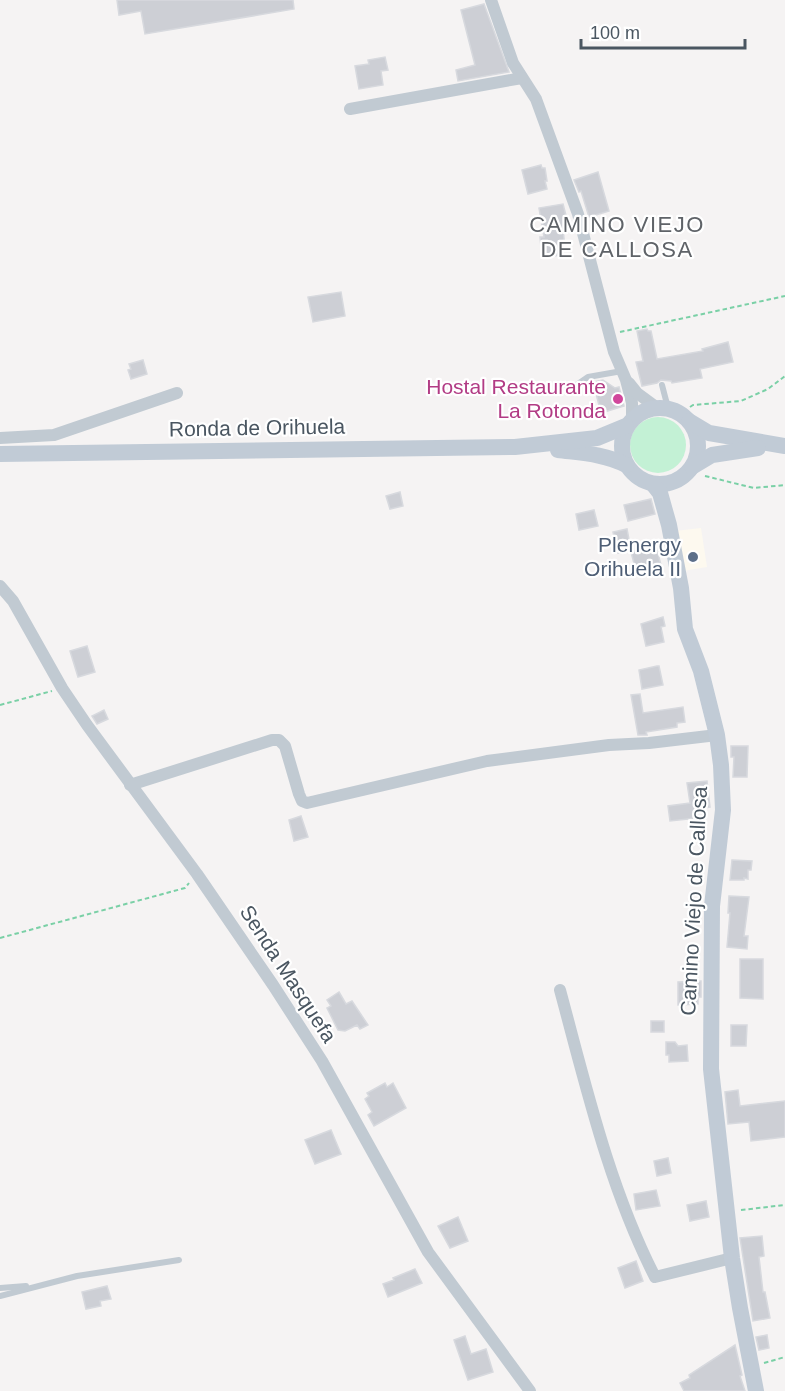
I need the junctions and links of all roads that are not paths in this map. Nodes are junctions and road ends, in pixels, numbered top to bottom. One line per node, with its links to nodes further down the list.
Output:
1 (491, 0): 2 (street)
2 (522, 78): 3 (street); 4 (street)
3 (350, 110)
4 (624, 376): 6 (lane); 8 (street); 9 (street)
5 (662, 385): 8 (lane)
6 (575, 386)
7 (177, 393): 10 (street)
8 (673, 412): 9 (main road, Ronda de Orihuela); 11 (main road); 15 (main road)
9 (629, 423): 12 (main road, Ronda de Orihuela); 14 (main road)
10 (0, 438)
11 (781, 446): 15 (main road)
12 (515, 447): 13 (main road, Ronda de Orihuela); 14 (main road, Ronda de Orihuela)
13 (0, 454)
14 (626, 465): 16 (main road, Ronda de Orihuela)
15 (688, 472): 16 (main road); 17 (main road)
16 (653, 484): 17 (main road, Camino Viejo de Callosa)
17 (669, 525): 19 (main road, Camino Viejo de Callosa)
18 (0, 586): 20 (street, Senda Masquefa)
19 (717, 735): 20 (street); 22 (main road, Camino Viejo de Callosa)
20 (130, 785): 27 (street, Senda Masquefa)
21 (560, 990): 22 (street)
22 (732, 1258): 28 (main road, Camino Viejo de Callosa)
23 (179, 1260): 24 (lane)
24 (40, 1286): 25 (lane); 26 (lane)
25 (0, 1287)
26 (0, 1296)
27 (530, 1391)
28 (756, 1391)

